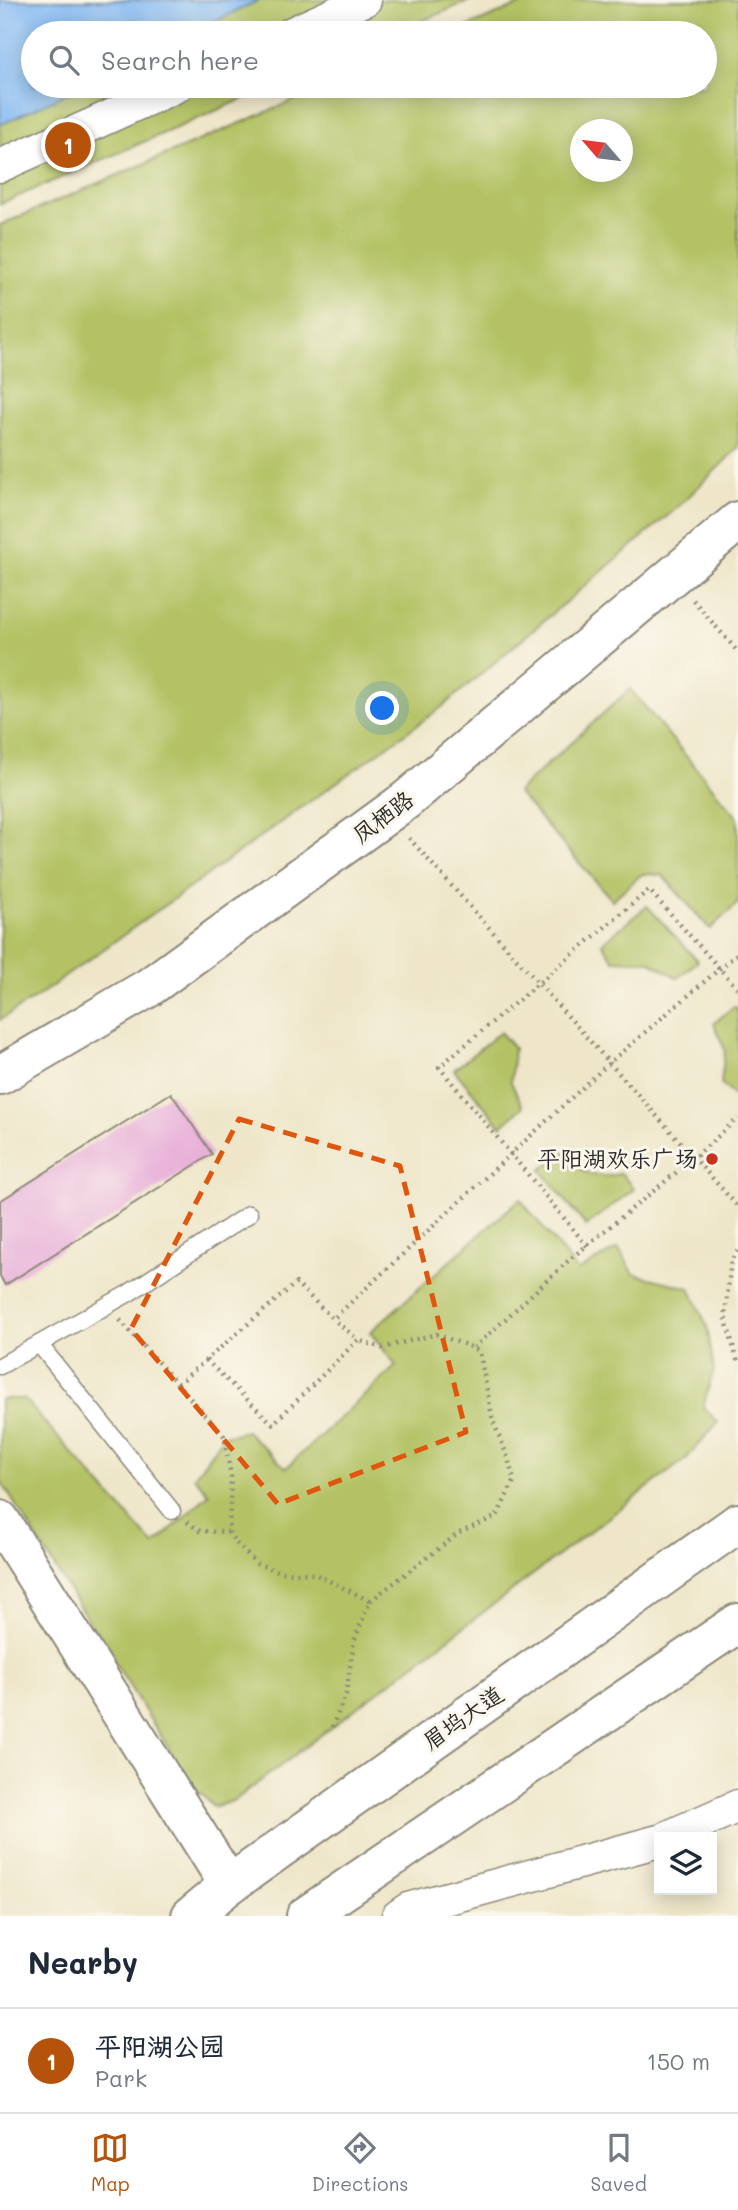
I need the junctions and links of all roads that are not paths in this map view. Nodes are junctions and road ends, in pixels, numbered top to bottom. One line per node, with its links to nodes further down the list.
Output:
1 (365, 0): 2 (street)
2 (319, 21)
3 (150, 98): 4 (street)
4 (0, 166)
5 (738, 521): 6 (street, 凤栖路)
6 (0, 1075)
7 (249, 1214): 8 (lane)
8 (39, 1344): 9 (lane); 10 (lane)
9 (0, 1366)
10 (172, 1511)
11 (0, 1520): 17 (street)
12 (738, 1523): 17 (street, 眉坞大道)
13 (738, 1623): 19 (street)
14 (738, 1806): 15 (street)
15 (679, 1832)
16 (654, 1842): 20 (street)
17 (229, 1885): 18 (street, 眉坞大道)
18 (191, 1916)
19 (306, 1916)
20 (398, 1916)

